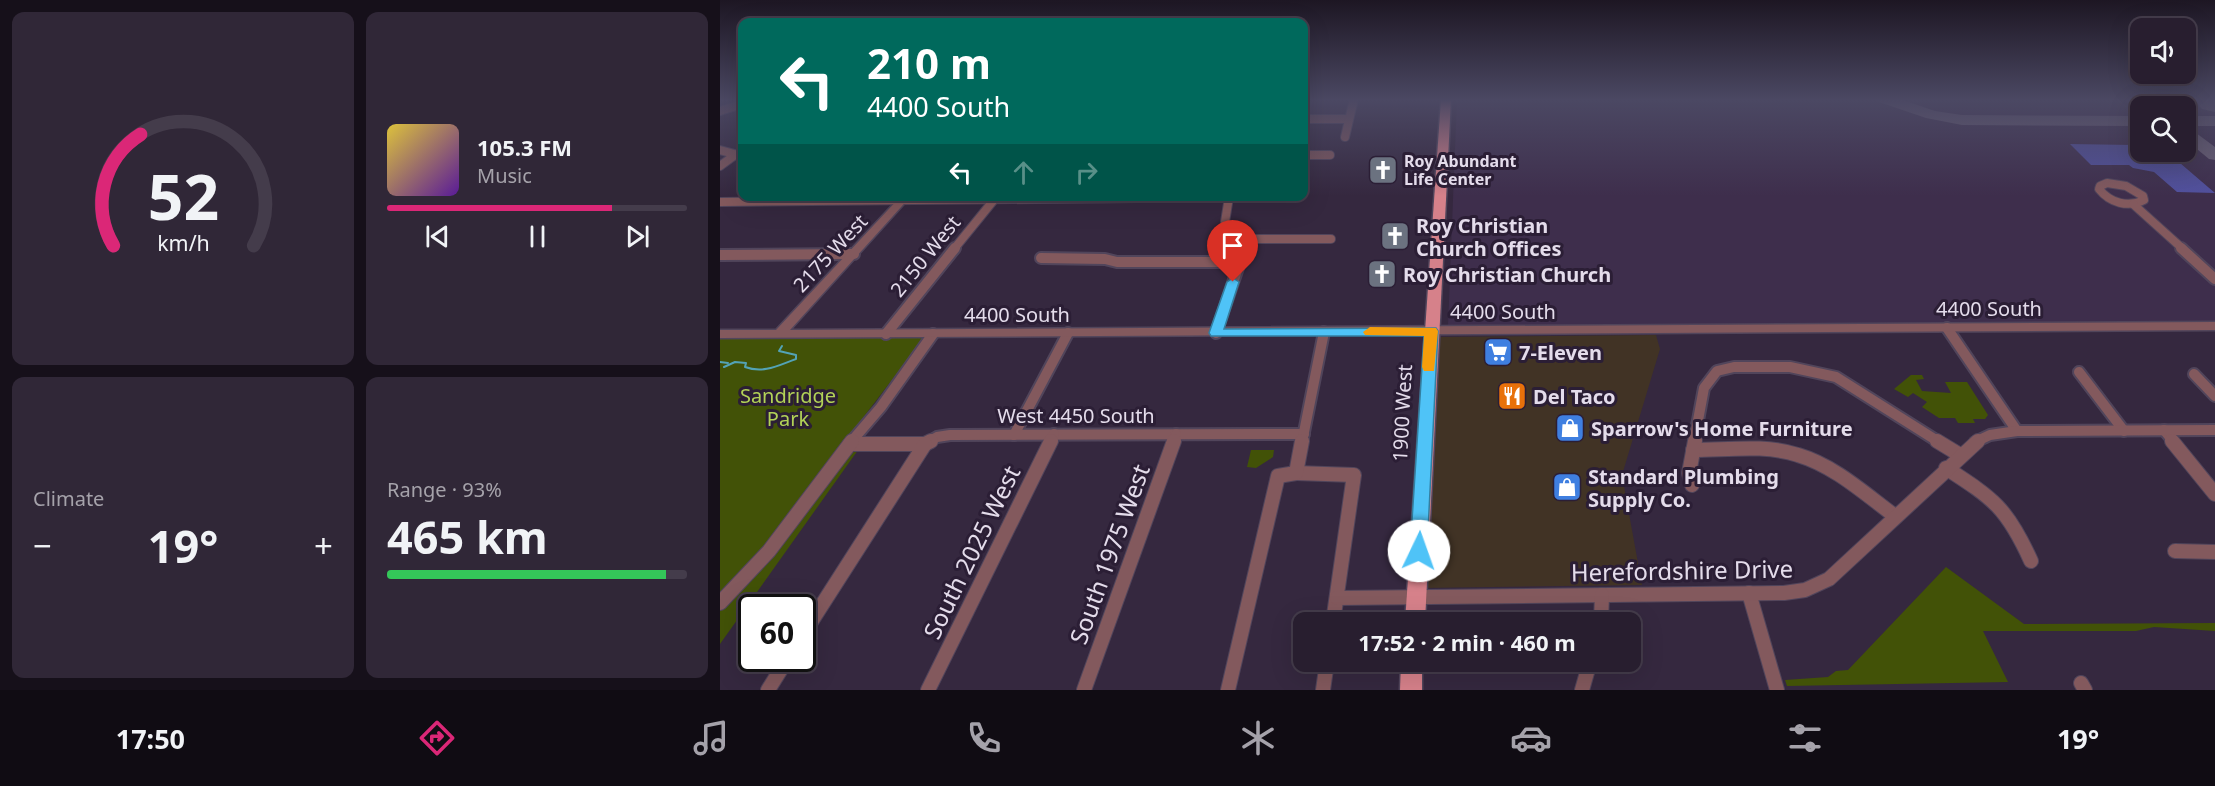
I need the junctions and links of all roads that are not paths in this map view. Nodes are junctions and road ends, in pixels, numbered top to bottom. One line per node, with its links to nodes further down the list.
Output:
1 (1346, 131): 3 (street)
2 (1444, 131): 25 (main road, 1900 West)
3 (1345, 136)
4 (720, 150): 5 (street)
5 (738, 155)
6 (1308, 155): 7 (street)
7 (1330, 155)
8 (738, 156): 9 (street)
9 (720, 166)
10 (782, 201): 14 (street)
11 (903, 201): 18 (street, 2175 West)
12 (993, 201): 31 (street, 2150 West)
13 (1228, 201): 16 (street)
14 (720, 202)
15 (2133, 204): 22 (street)
16 (1235, 239): 17 (street); 21 (street)
17 (1331, 239)
18 (854, 254): 19 (street); 30 (street, 2175 West)
19 (720, 255)
20 (1041, 258): 21 (street)
21 (1240, 262): 28 (street)
22 (2215, 279)
23 (2215, 326): 24 (street, 4400 South)
24 (1947, 328): 25 (street, 4400 South); 39 (street)
25 (1431, 331): 26 (street, 4400 South); 58 (main road, 1900 West)
26 (1324, 332): 28 (street, 4400 South); 42 (street)
27 (1068, 333): 28 (street, 4400 South); 32 (street, 4400 South); 43 (street)
28 (1216, 333)
29 (720, 334): 30 (street, 4400 South)
30 (779, 334): 31 (street, 4400 South)
31 (886, 334): 32 (street, 4400 South)
32 (933, 334): 44 (street)
33 (2079, 372): 38 (street)
34 (2194, 374): 35 (street)
35 (2215, 396)
36 (2164, 430): 37 (street, Herefordshire Drive); 38 (street, Herefordshire Drive); 51 (street)
37 (2215, 430)
38 (2124, 431): 39 (street, Herefordshire Drive)
39 (2017, 432): 47 (street, Herefordshire Drive)
40 (1054, 434): 41 (street, West 4450 South); 43 (street, West 4450 South); 70 (street, South 2025 West)
41 (1176, 434): 42 (street, West 4450 South); 71 (street, South 1975 West)
42 (1304, 434): 49 (street)
43 (1014, 435): 45 (street, West 4450 South)
44 (850, 444): 45 (street, West 4450 South); 60 (street)
45 (925, 444): 64 (street)
46 (1693, 450): 47 (street); 50 (street); 52 (street)
47 (1960, 455): 48 (street, Herefordshire Drive)
48 (1946, 468): 52 (street, Herefordshire Drive); 55 (street)
49 (1296, 473): 59 (street); 72 (street)
50 (1692, 485)
51 (2215, 494)
52 (1895, 516): 56 (street, Herefordshire Drive)
53 (2175, 551): 54 (street)
54 (2215, 552)
55 (2031, 561)
56 (1749, 593): 57 (street, Herefordshire Drive); 76 (street)
57 (1602, 595): 58 (street, Herefordshire Drive); 63 (street)
58 (1416, 596): 59 (street, Herefordshire Drive); 62 (main road, 1900 West)
59 (1337, 598): 61 (street)
60 (720, 603)
61 (1335, 612)
62 (1415, 612)
63 (1603, 612)
64 (816, 614)
65 (779, 672): 69 (street)
66 (1326, 672): 73 (street)
67 (1412, 672): 74 (main road)
68 (1587, 672): 75 (street)
69 (768, 690)
70 (928, 690)
71 (1084, 690)
72 (1228, 690)
73 (1323, 690)
74 (1411, 690)
75 (1582, 690)
76 (1777, 690)

